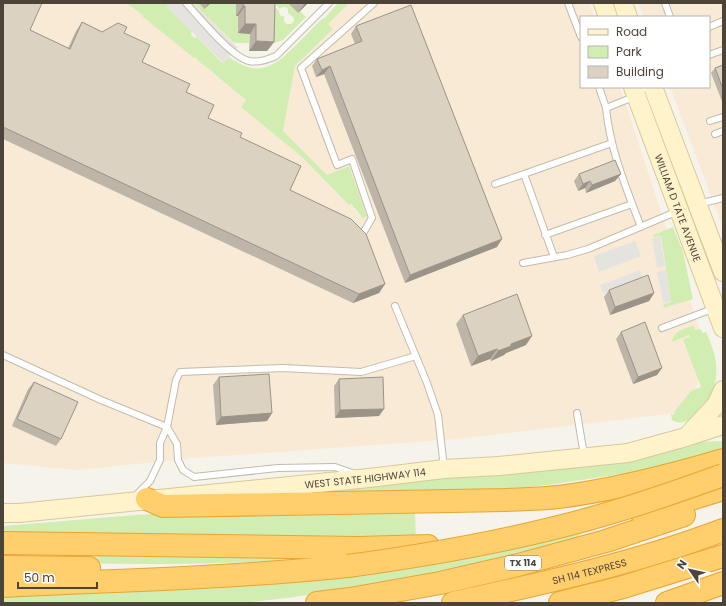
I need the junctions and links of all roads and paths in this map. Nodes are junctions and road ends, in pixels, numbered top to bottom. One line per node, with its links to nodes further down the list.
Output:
1 (186, 3): 2 (lane)
2 (329, 3)
3 (374, 3): 32 (lane)
4 (568, 3): 13 (lane)
5 (603, 3): 8 (main road)
6 (623, 3): 9 (main road)
7 (665, 3): 10 (lane)
8 (608, 16)
9 (628, 16)
10 (670, 16)
11 (723, 21): 12 (lane)
12 (710, 27)
13 (580, 34)
14 (723, 50): 15 (lane)
15 (710, 55)
16 (599, 88): 19 (lane)
17 (653, 88): 29 (main road, WILLIAM D TATE AVENUE)
18 (638, 90): 19 (lane); 30 (main road, WILLIAM D TATE AVENUE)
19 (606, 108): 24 (lane)
20 (723, 117): 21 (lane)
21 (710, 121)
22 (723, 131): 23 (lane)
23 (715, 134)
24 (612, 143): 25 (lane); 28 (lane)
25 (524, 174): 26 (lane); 33 (lane)
26 (495, 184)
27 (723, 198): 29 (lane)
28 (632, 204): 31 (lane); 33 (lane)
29 (697, 205): 30 (main road); 36 (main road, WILLIAM D TATE AVENUE)
30 (679, 211): 31 (lane); 38 (main road, WILLIAM D TATE AVENUE)
31 (641, 227): 34 (lane)
32 (362, 235)
33 (545, 235): 34 (lane)
34 (554, 257): 35 (lane)
35 (523, 263)
36 (723, 272)
37 (395, 306): 42 (lane)
38 (716, 308): 39 (lane); 40 (main road, WILLIAM D TATE AVENUE)
39 (662, 328)
40 (723, 328)
41 (3, 355): 46 (lane)
42 (416, 356): 46 (lane); 51 (lane)
43 (723, 390): 48 (main road)
44 (577, 413): 49 (lane)
45 (723, 425): 48 (main road, WEST STATE HIGHWAY 114)
46 (167, 427): 53 (lane); 55 (lane)
47 (723, 433): 48 (main road)
48 (686, 437): 49 (main road, WEST STATE HIGHWAY 114)
49 (585, 457): 51 (main road, WEST STATE HIGHWAY 114)
50 (723, 460): 55 (highway)
51 (444, 469): 53 (main road, WEST STATE HIGHWAY 114)
52 (723, 475): 62 (highway, bridge)
53 (369, 478): 55 (main road, WEST STATE HIGHWAY 114)
54 (723, 489): 59 (highway)
55 (139, 500): 57 (main road, WEST STATE HIGHWAY 114)
56 (723, 502): 66 (highway, TX 114)
57 (3, 513)
58 (723, 530): 67 (highway, SH 114 TEXPRESS)
59 (3, 543)
60 (723, 556): 68 (highway)
61 (3, 567): 62 (highway)
62 (185, 577): 64 (highway)
63 (723, 583): 69 (highway)
64 (3, 586)
65 (723, 598): 70 (highway)
66 (317, 603)
67 (453, 603)
68 (560, 603)
69 (667, 603)
70 (711, 603)

